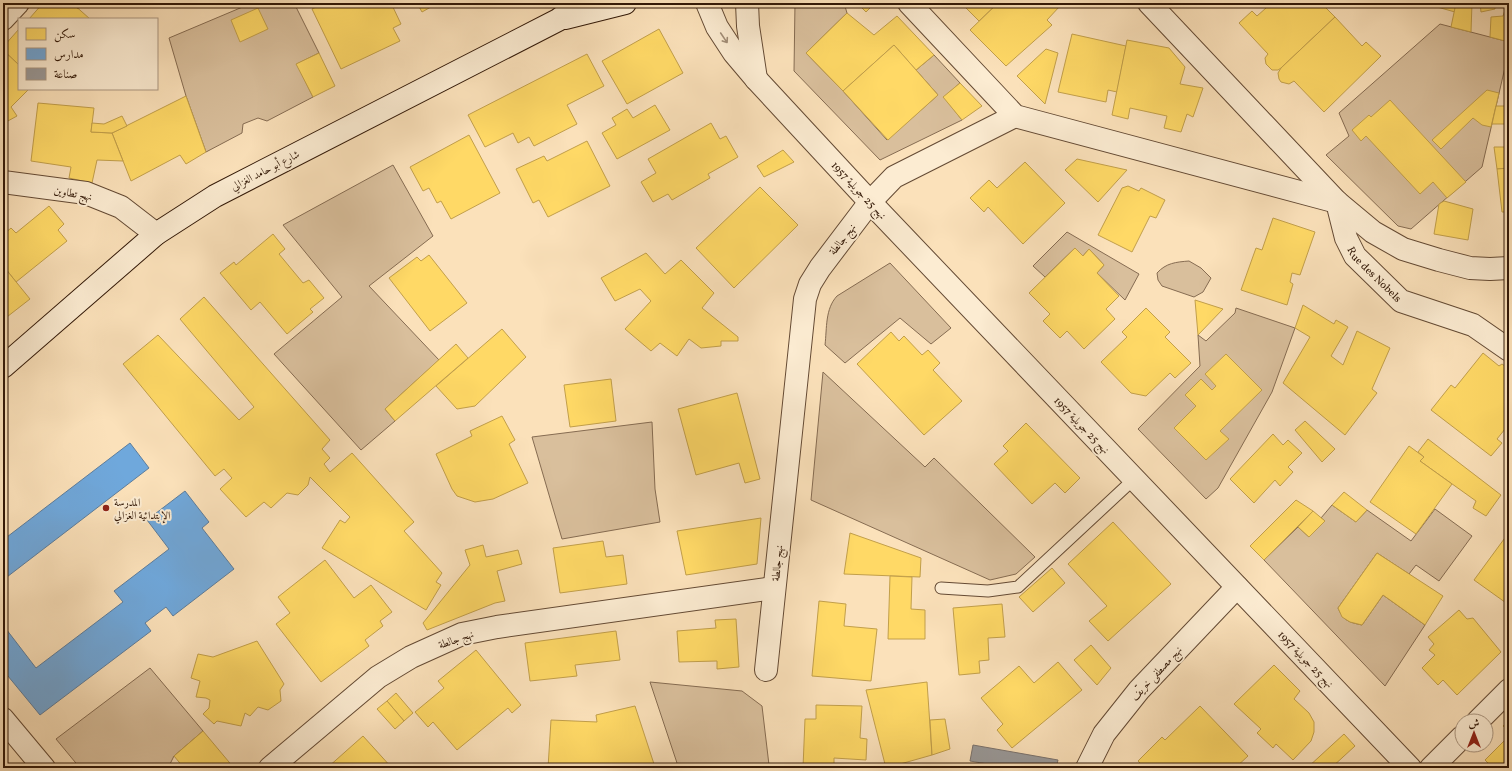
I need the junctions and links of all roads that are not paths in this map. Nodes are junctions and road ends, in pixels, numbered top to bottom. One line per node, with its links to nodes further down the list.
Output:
1 (18, 3): 8 (street)
2 (581, 3): 9 (street, شارع أبو حامد الغزالي)
3 (625, 3): 9 (street, شارع أبو حامد الغزالي)
4 (707, 3): 10 (street, نهج 25 جويلية 1957, one-way to 10)
5 (747, 3): 10 (street)
6 (909, 3): 11 (street)
7 (1149, 3): 14 (street)
8 (3, 19)
9 (558, 20): 15 (street, شارع أبو حامد الغزالي)
10 (756, 79): 13 (street, نهج 25 جويلية 1957)
11 (1015, 116): 13 (street, نهج جالطة); 14 (street)
12 (3, 182): 15 (street, نهج تطاوين)
13 (870, 202): 19 (street, نهج 25 جويلية 1957); 21 (street, نهج جالطة)
14 (1337, 202): 16 (street); 17 (street, Rue des Nobels)
15 (156, 234): 18 (street, شارع أبو حامد الغزالي)
16 (1509, 268)
17 (1509, 350)
18 (3, 367)
19 (1134, 479): 20 (street, نهج 25 جويلية 1957); 22 (lane)
20 (1237, 587): 30 (street, نهج مصطفى خريّف); 31 (street, نهج 25 جويلية 1957)
21 (774, 588): 23 (street); 29 (street, نهج جالطة)
22 (942, 588)
23 (766, 670)
24 (1509, 690): 25 (street)
25 (1486, 713)
26 (3, 719): 28 (street)
27 (1454, 745): 32 (street)
28 (44, 768)
29 (270, 768)
30 (1087, 768)
31 (1410, 768)
32 (1430, 768)

